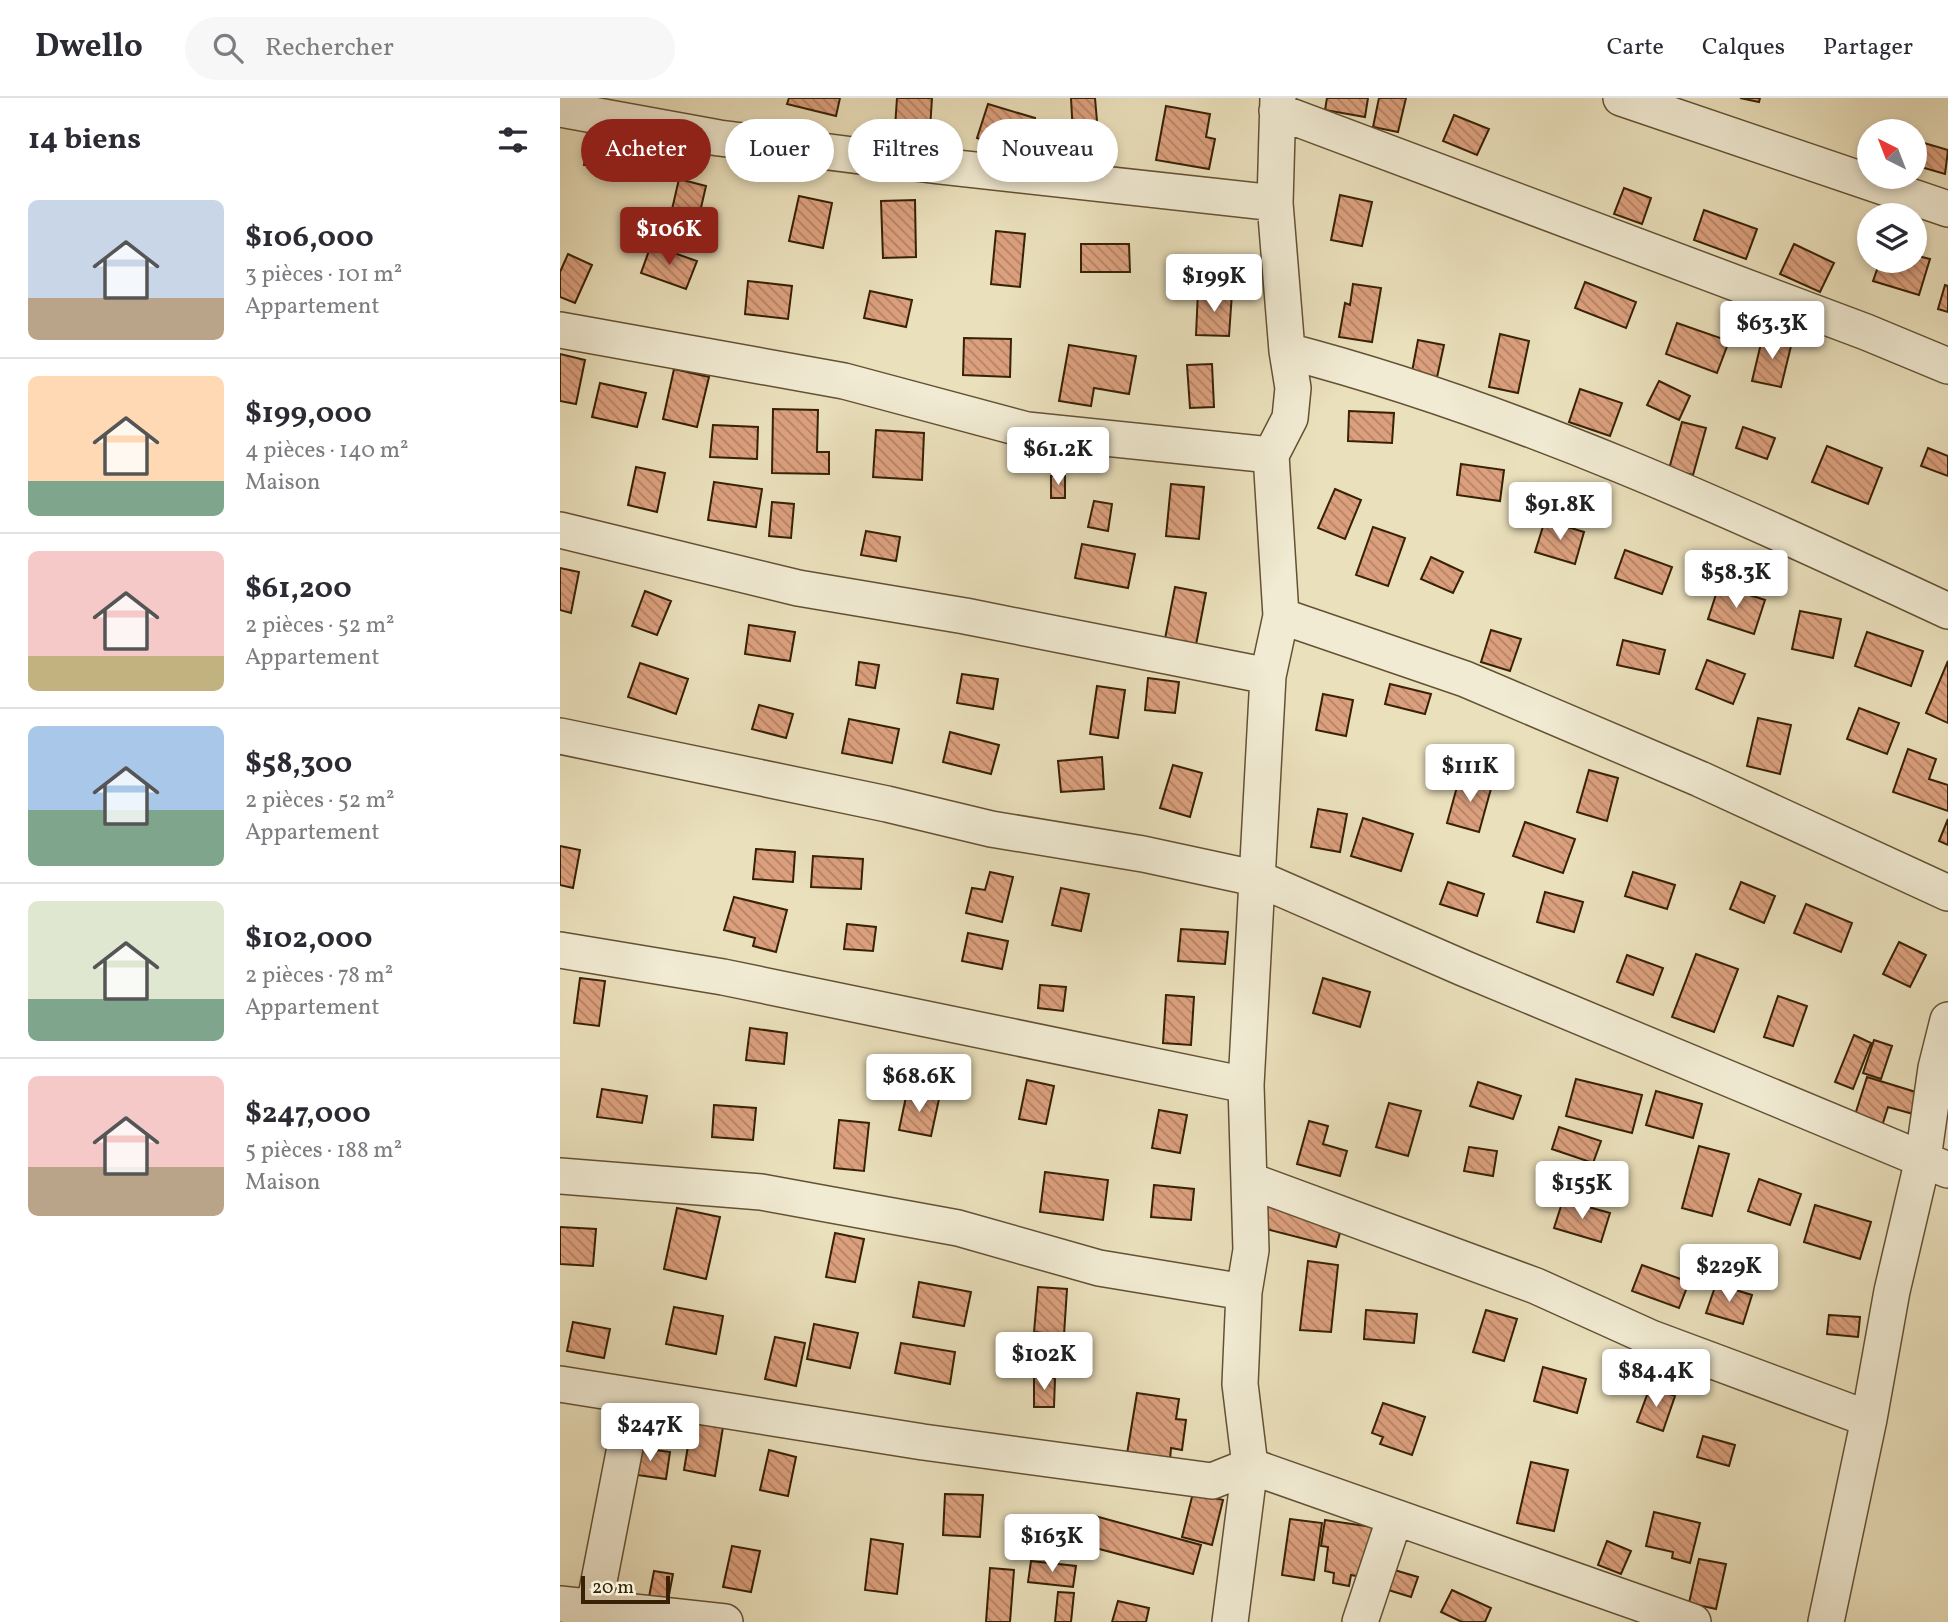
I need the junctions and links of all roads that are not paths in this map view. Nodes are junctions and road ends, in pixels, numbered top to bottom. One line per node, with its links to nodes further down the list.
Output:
1 (1621, 98): 5 (street)
2 (1277, 105): 4 (street); 8 (street)
3 (560, 109): 4 (street)
4 (1275, 203): 7 (street)
5 (1948, 209)
6 (560, 330): 9 (street)
7 (1287, 351): 9 (street); 11 (street)
8 (1948, 366)
9 (1271, 455): 12 (street)
10 (560, 530): 13 (street)
11 (1948, 611)
12 (1282, 616): 13 (street); 16 (street)
13 (1268, 676): 15 (street)
14 (560, 736): 15 (street)
15 (1259, 879): 19 (street); 20 (street)
16 (1948, 893)
17 (560, 950): 19 (street)
18 (1948, 1020): 20 (street)
19 (1246, 1085): 22 (street)
20 (1935, 1165): 26 (street)
21 (560, 1176): 23 (street)
22 (1251, 1181): 23 (street); 26 (street)
23 (1244, 1292): 27 (street)
24 (560, 1384): 25 (street)
25 (635, 1396): 27 (street); 31 (street)
26 (1869, 1419): 36 (street)
27 (1250, 1466): 28 (street); 33 (street)
28 (1395, 1517): 30 (street); 34 (street)
29 (560, 1604): 31 (street)
30 (1647, 1614): 35 (street)
31 (593, 1615): 32 (street)
32 (725, 1622)
33 (1230, 1622)
34 (1360, 1622)
35 (1693, 1622)
36 (1826, 1622)

